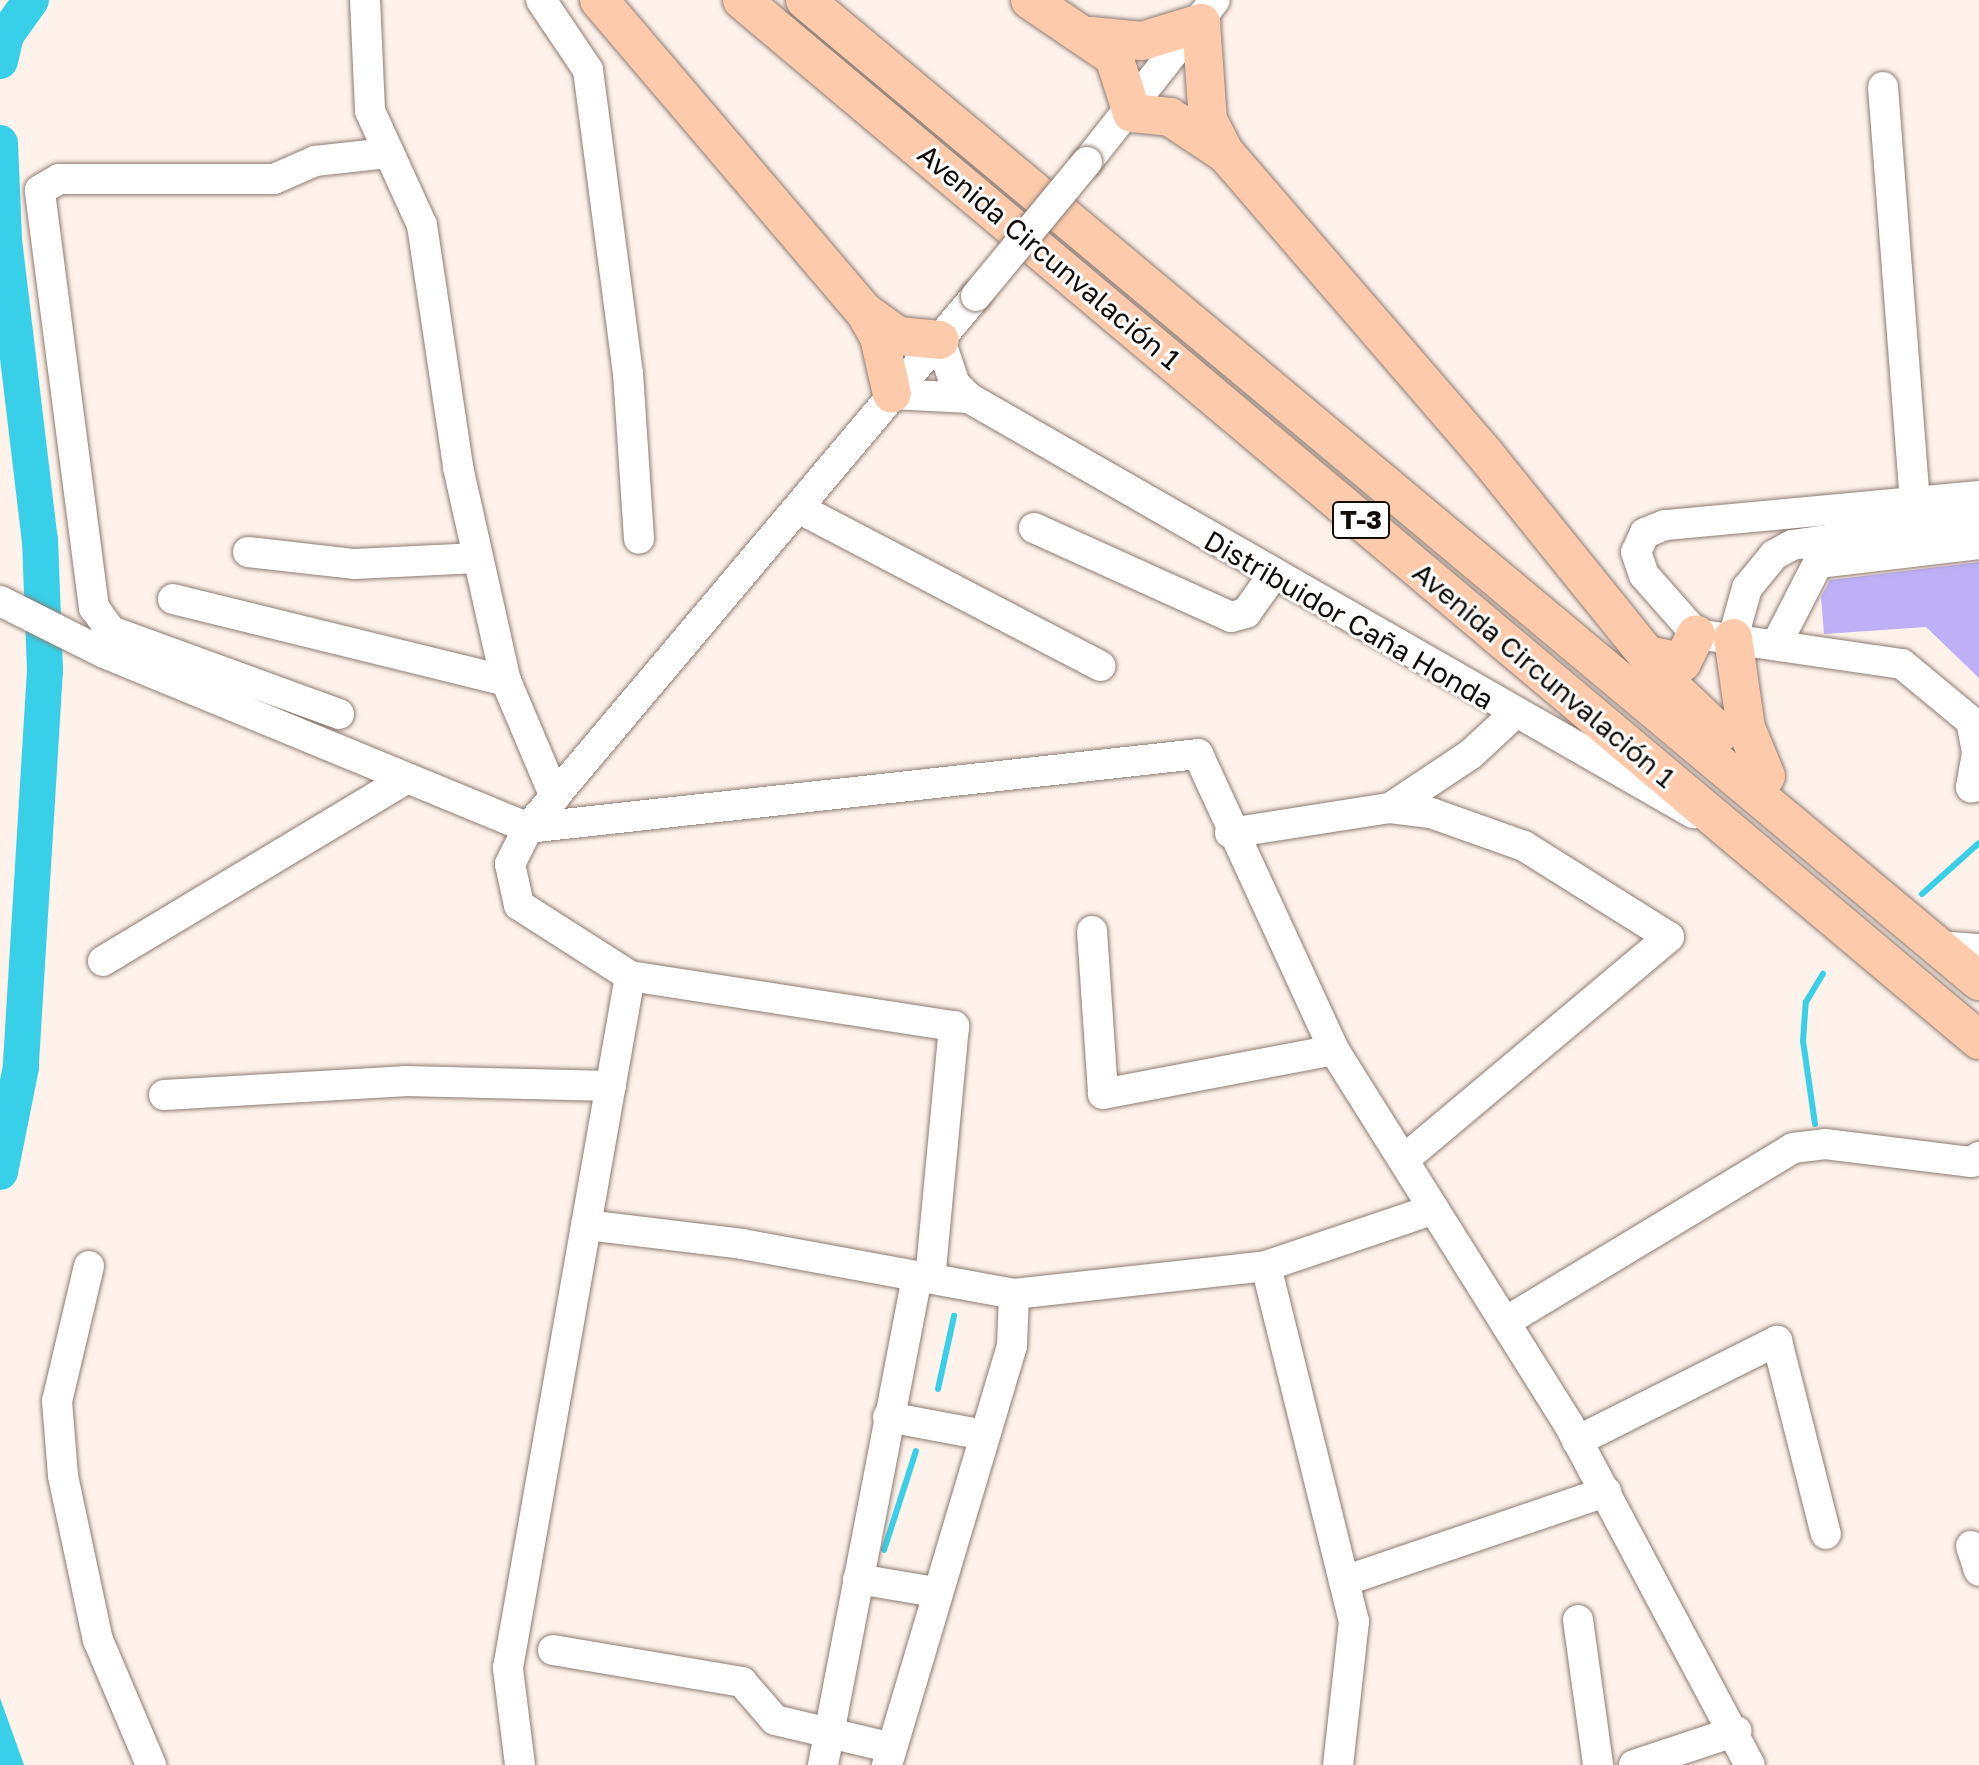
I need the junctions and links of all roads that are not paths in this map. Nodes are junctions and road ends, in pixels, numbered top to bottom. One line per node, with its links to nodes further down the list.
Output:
1 (365, 0): 11 (street)
2 (541, 0): 22 (street)
3 (599, 0): 13 (main road)
4 (742, 0): 44 (main road, Avenida Circunvalación 1 / T-3)
5 (805, 0): 45 (main road, Avenida Circunvalación 1 / T-3)
6 (1030, 0): 8 (main road)
7 (1208, 11): 8 (main road); 10 (street); 12 (main road)
8 (1091, 36): 10 (main road)
9 (1883, 87): 19 (street)
10 (1132, 113): 12 (main road); 14 (street, bridge)
11 (388, 153): 25 (street); 35 (street)
12 (1226, 154): 32 (main road)
13 (865, 312): 14 (main road); 15 (main road)
14 (940, 340): 15 (street); 16 (street, Distribuidor Caña Honda)
15 (892, 394): 16 (street, Distribuidor Caña Honda); 18 (street)
16 (969, 398): 26 (street, Distribuidor Caña Honda)
17 (1979, 496): 19 (street)
18 (800, 509): 33 (street); 40 (street)
19 (1916, 513): 20 (street); 29 (street); 30 (street)
20 (1979, 518)
21 (1034, 528): 26 (street)
22 (639, 539)
23 (1979, 544): 31 (street)
24 (248, 552): 25 (street)
25 (478, 558): 34 (street)
26 (1273, 575): 36 (street, Distribuidor Caña Honda)
27 (173, 599): 34 (street)
28 (3, 603): 38 (street)
29 (1696, 634): 30 (street); 32 (main road)
30 (1733, 638): 31 (street); 37 (main road)
31 (1776, 645): 39 (street)
32 (1648, 655): 37 (main road)
33 (1100, 666)
34 (506, 681): 40 (street)
35 (339, 714)
36 (1513, 715): 41 (street); 44 (street, Distribuidor Caña Honda)
37 (1766, 776): 45 (main road)
38 (406, 779): 42 (street); 49 (street)
39 (1975, 786)
40 (555, 797): 42 (street)
41 (1390, 808): 43 (street); 57 (street)
42 (528, 828): 43 (street); 50 (street)
43 (1230, 833): 53 (street)
44 (1733, 834): 52 (main road, Avenida Circunvalación 1 / T-3)
45 (1887, 902): 47 (main road, Avenida Circunvalación 1 / T-3)
46 (1092, 931): 53 (street)
47 (1938, 946): 48 (street); 51 (main road, Avenida Circunvalación 1 / T-3)
48 (1979, 949)
49 (103, 961)
50 (630, 976): 54 (street); 62 (street)
51 (1979, 981)
52 (1979, 1040)
53 (1334, 1050): 57 (street)
54 (611, 1086): 55 (street); 59 (street)
55 (164, 1095)
56 (1979, 1157): 64 (street)
57 (1404, 1159): 58 (street)
58 (1434, 1209): 61 (street); 64 (street)
59 (586, 1225): 62 (street); 79 (street)
60 (89, 1266): 78 (street)
61 (1266, 1266): 63 (street); 71 (street)
62 (923, 1277): 63 (street); 65 (street)
63 (1014, 1294): 66 (street)
64 (1505, 1322): 67 (street)
65 (888, 1417): 66 (street); 70 (street)
66 (984, 1435): 72 (street)
67 (1577, 1441): 68 (street); 69 (street)
68 (1606, 1492): 71 (street); 75 (street)
69 (1826, 1534)
70 (858, 1579): 72 (street); 76 (street)
71 (1344, 1581): 81 (street)
72 (935, 1592): 77 (street)
73 (1578, 1620): 82 (street)
74 (553, 1650): 76 (street)
75 (1737, 1731): 83 (street); 84 (street)
76 (830, 1734): 77 (street); 80 (street)
77 (887, 1756)
78 (151, 1765)
79 (520, 1765)
80 (823, 1765)
81 (1338, 1765)
82 (1598, 1765)
83 (1634, 1765)
84 (1750, 1765)

